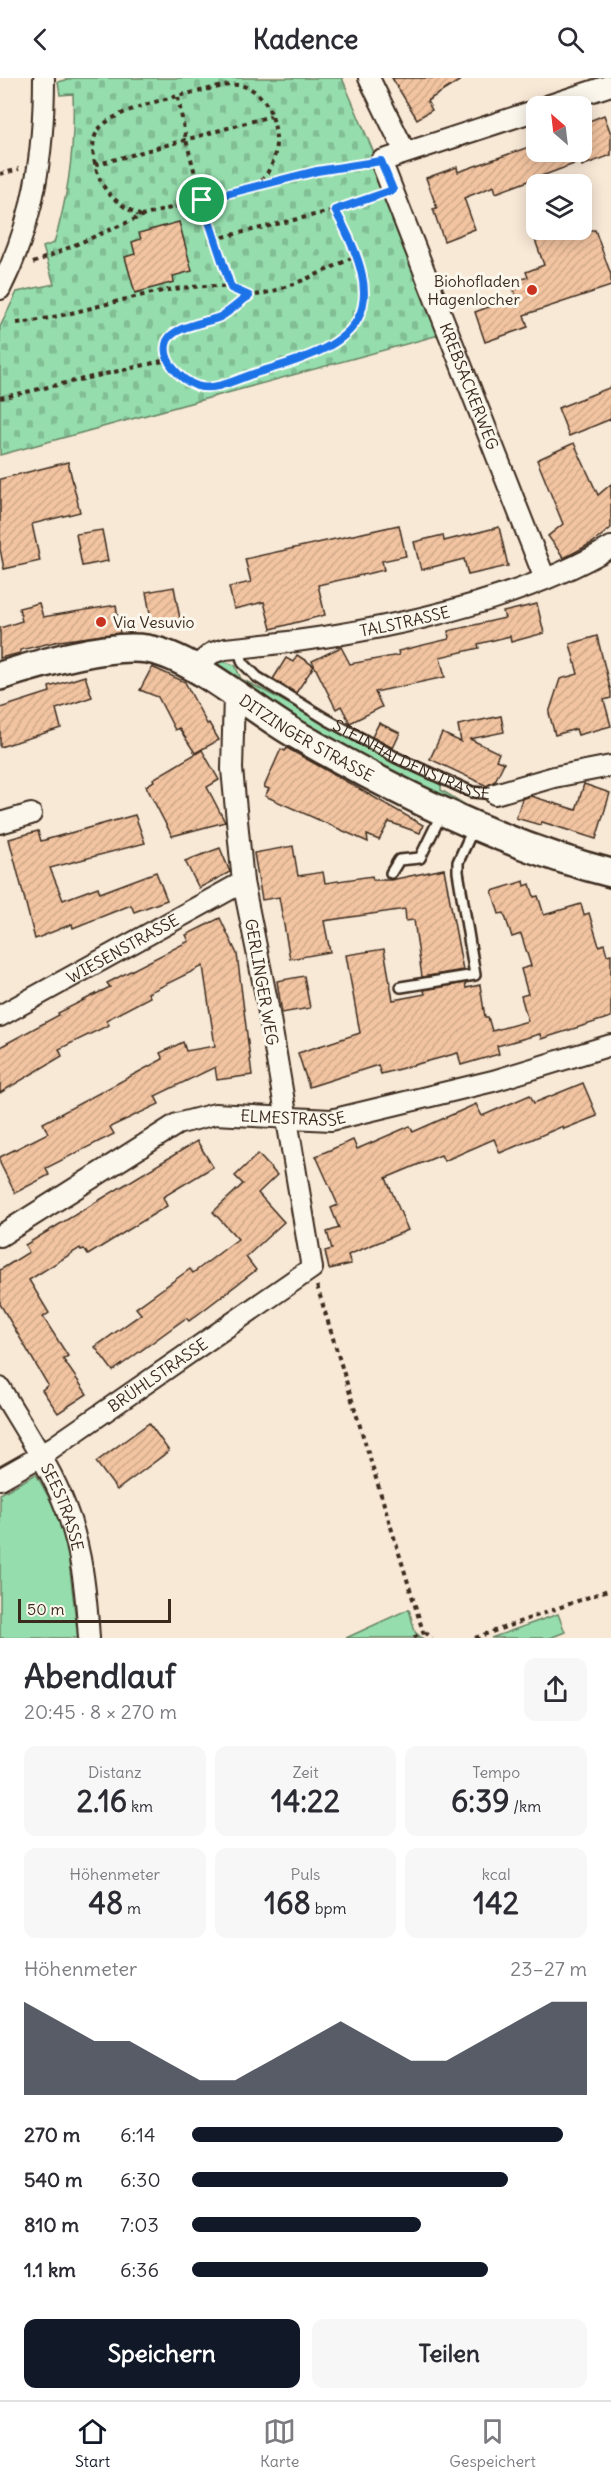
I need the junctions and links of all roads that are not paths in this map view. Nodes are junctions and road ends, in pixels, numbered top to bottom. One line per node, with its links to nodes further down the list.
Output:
1 (44, 78): 7 (street)
2 (369, 78): 6 (street)
3 (611, 85): 4 (street)
4 (577, 96)
5 (526, 114): 6 (street)
6 (405, 152): 9 (street, KREBSÄCKERWEG)
7 (0, 289)
8 (611, 547): 9 (street, TALSTRASSE)
9 (545, 579): 10 (street, TALSTRASSE)
10 (238, 648): 11 (street, TALSTRASSE); 15 (lane, STEINHALDENSTRASSE)
11 (194, 668): 12 (street, DITZINGER STRASSE); 13 (street, DITZINGER STRASSE)
12 (0, 676)
13 (234, 695): 16 (street, DITZINGER STRASSE); 22 (street, GERLINGER WEG)
14 (611, 766): 15 (street, STEINHALDENSTRASSE)
15 (495, 794)
16 (443, 810): 19 (street, DITZINGER STRASSE); 20 (lane)
17 (31, 814): 18 (street)
18 (0, 823)
19 (475, 824): 21 (street, DITZINGER STRASSE); 23 (lane)
20 (391, 873)
21 (611, 873)
22 (243, 882): 24 (street, WIESENSTRASSE); 26 (street, GERLINGER WEG)
23 (401, 987)
24 (0, 1016)
25 (611, 1045): 26 (street, ELMESTRASSE)
26 (285, 1118): 27 (street, ELMESTRASSE); 28 (street, GERLINGER WEG)
27 (0, 1236)
28 (312, 1268): 30 (street, BRÜHLSTRASSE)
29 (0, 1388): 30 (street, SEESTRASSE)
30 (39, 1457): 31 (street, BRÜHLSTRASSE); 32 (street, SEESTRASSE)
31 (0, 1479)
32 (89, 1638)

